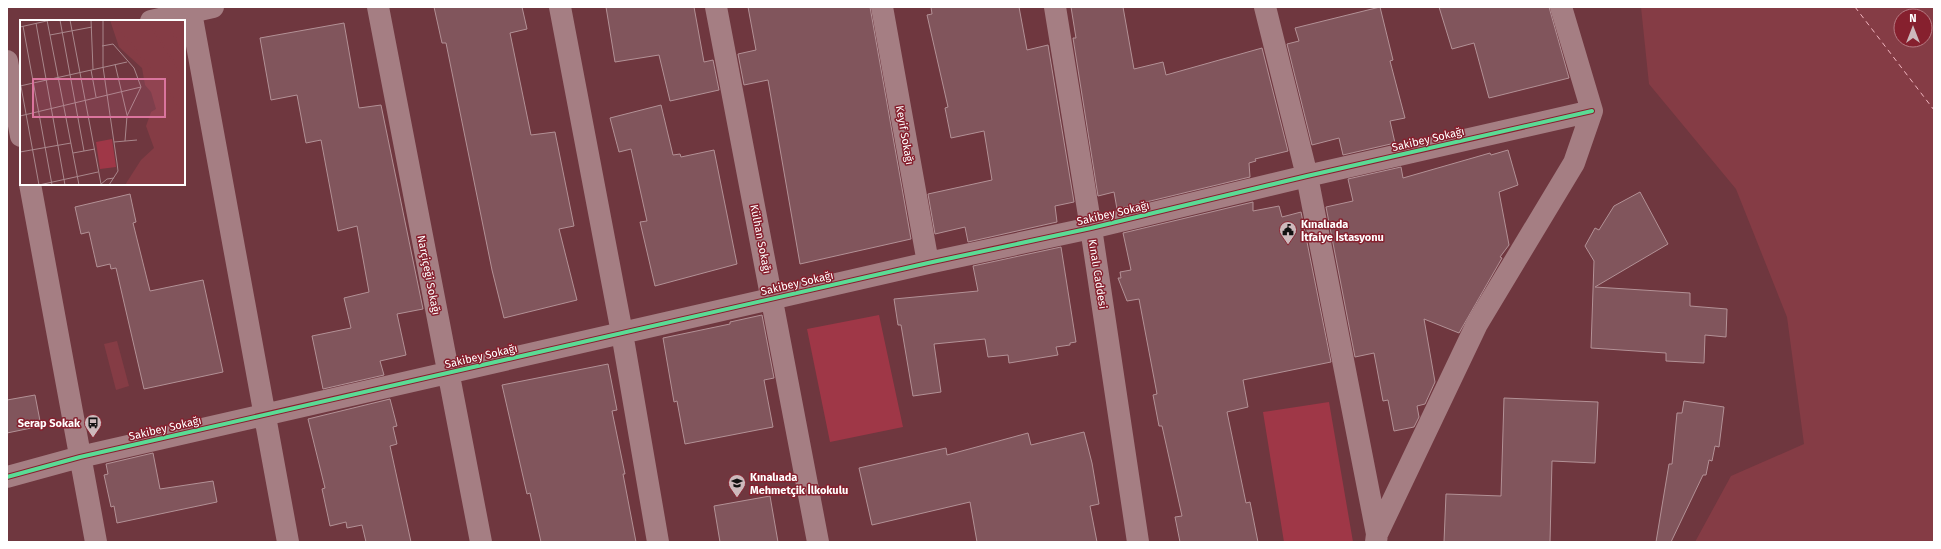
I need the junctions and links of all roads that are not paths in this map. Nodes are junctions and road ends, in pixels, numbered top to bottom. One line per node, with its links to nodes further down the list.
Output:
1 (213, 7): 9 (street)
2 (378, 7): 22 (street, Narçiçeği Sokağı)
3 (560, 7): 21 (street)
4 (716, 7): 20 (street, Külhan Sokağı)
5 (882, 7): 19 (street, Keyif Sokağı)
6 (1055, 7): 18 (street, Kınalı Caddesi)
7 (1266, 7): 16 (street)
8 (1561, 7): 14 (street)
9 (191, 9): 10 (street); 23 (street)
10 (155, 20)
11 (20, 51): 12 (street)
12 (7, 54)
13 (7, 61): 15 (street)
14 (1592, 110): 16 (street, Sakibey Sokağı); 26 (street)
15 (20, 131)
16 (1306, 176): 18 (street, Sakibey Sokağı); 26 (street)
17 (30, 185): 24 (street)
18 (1092, 228): 19 (street, Sakibey Sokağı); 32 (street, Kınalı Caddesi)
19 (928, 262): 20 (street, Sakibey Sokağı)
20 (772, 298): 21 (street, Sakibey Sokağı); 31 (street, Külhan Sokağı)
21 (622, 333): 22 (street, Sakibey Sokağı); 30 (street)
22 (448, 372): 23 (street, Sakibey Sokağı); 29 (street, Narçiçeği Sokağı)
23 (265, 414): 24 (street, Sakibey Sokağı); 28 (street)
24 (80, 457): 25 (street, Sakibey Sokağı); 27 (street)
25 (7, 477)
26 (1376, 538)
27 (96, 542)
28 (288, 542)
29 (481, 542)
30 (658, 542)
31 (818, 542)
32 (1138, 542)

